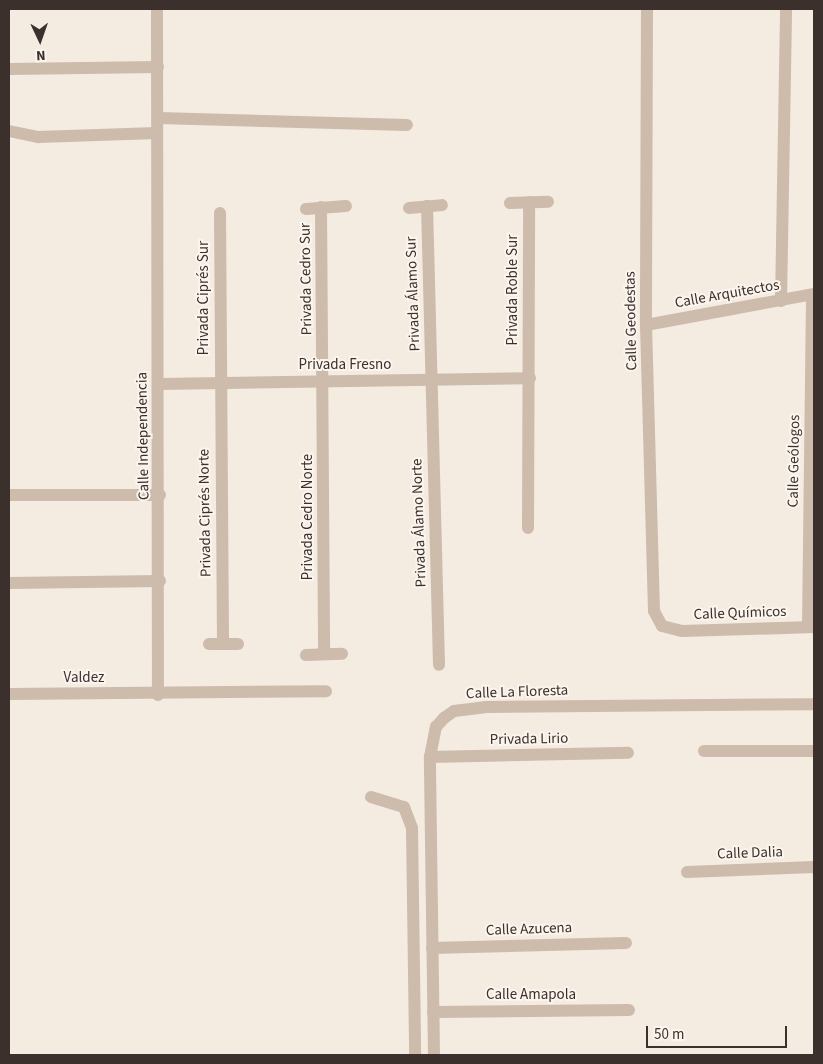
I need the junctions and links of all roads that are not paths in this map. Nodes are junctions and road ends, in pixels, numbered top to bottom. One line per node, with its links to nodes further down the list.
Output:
1 (157, 9): 4 (street, Calle Independencia)
2 (647, 9): 22 (street, Calle Geodestas)
3 (786, 9): 21 (street)
4 (158, 67): 5 (street); 6 (street, Calle Independencia)
5 (9, 69)
6 (158, 118): 7 (street); 9 (street, Calle Independencia)
7 (407, 125)
8 (9, 131): 9 (street)
9 (158, 134): 27 (street, Calle Independencia)
10 (529, 202): 11 (street); 12 (street); 23 (street, Privada Roble Sur)
11 (548, 202)
12 (510, 203)
13 (442, 205): 15 (street)
14 (346, 206): 17 (street, Privada Cedro Sur)
15 (427, 206): 18 (street); 24 (street, Privada Álamo Sur)
16 (306, 208): 17 (street, Privada Cedro Sur)
17 (321, 208): 25 (street, Privada Cedro Sur)
18 (409, 208)
19 (220, 213): 26 (street, Privada Ciprés Sur)
20 (813, 294): 21 (street, Calle Arquitectos); 33 (street, Calle Geólogos)
21 (782, 301): 22 (street, Calle Arquitectos)
22 (646, 325): 34 (street, Calle Geodestas)
23 (530, 378): 24 (street, Privada Fresno); 30 (street, Privada Roble Sur)
24 (432, 380): 25 (street, Privada Fresno); 41 (street, Privada Álamo Norte)
25 (324, 381): 26 (street, Privada Fresno); 38 (street, Privada Cedro Norte)
26 (219, 382): 27 (street, Privada Fresno); 36 (street, Privada Ciprés Norte)
27 (159, 384): 28 (street, Calle Independencia)
28 (160, 494): 29 (street); 31 (street, Calle Independencia)
29 (9, 495)
30 (528, 528)
31 (160, 581): 32 (street); 44 (street, Calle Independencia)
32 (9, 583)
33 (811, 627): 34 (street, Calle Químicos)
34 (667, 628)
35 (209, 644): 36 (street)
36 (223, 644): 37 (street)
37 (238, 644)
38 (324, 654): 39 (street); 40 (street)
39 (342, 654)
40 (306, 655)
41 (440, 665)
42 (326, 691): 44 (street)
43 (9, 694): 44 (street, Valdez)
44 (158, 695)
45 (814, 704): 49 (street, Calle La Floresta)
46 (704, 751): 47 (street)
47 (814, 751)
48 (628, 753): 49 (street, Privada Lirio)
49 (430, 757): 54 (street, Calle La Floresta)
50 (371, 797): 57 (street)
51 (814, 867): 52 (street, Calle Dalia)
52 (688, 872)
53 (626, 943): 54 (street, Calle Azucena)
54 (432, 948): 56 (street, Calle La Floresta)
55 (629, 1010): 56 (street, Calle Amapola)
56 (433, 1012): 58 (street, Calle La Floresta)
57 (415, 1055)
58 (434, 1055)

